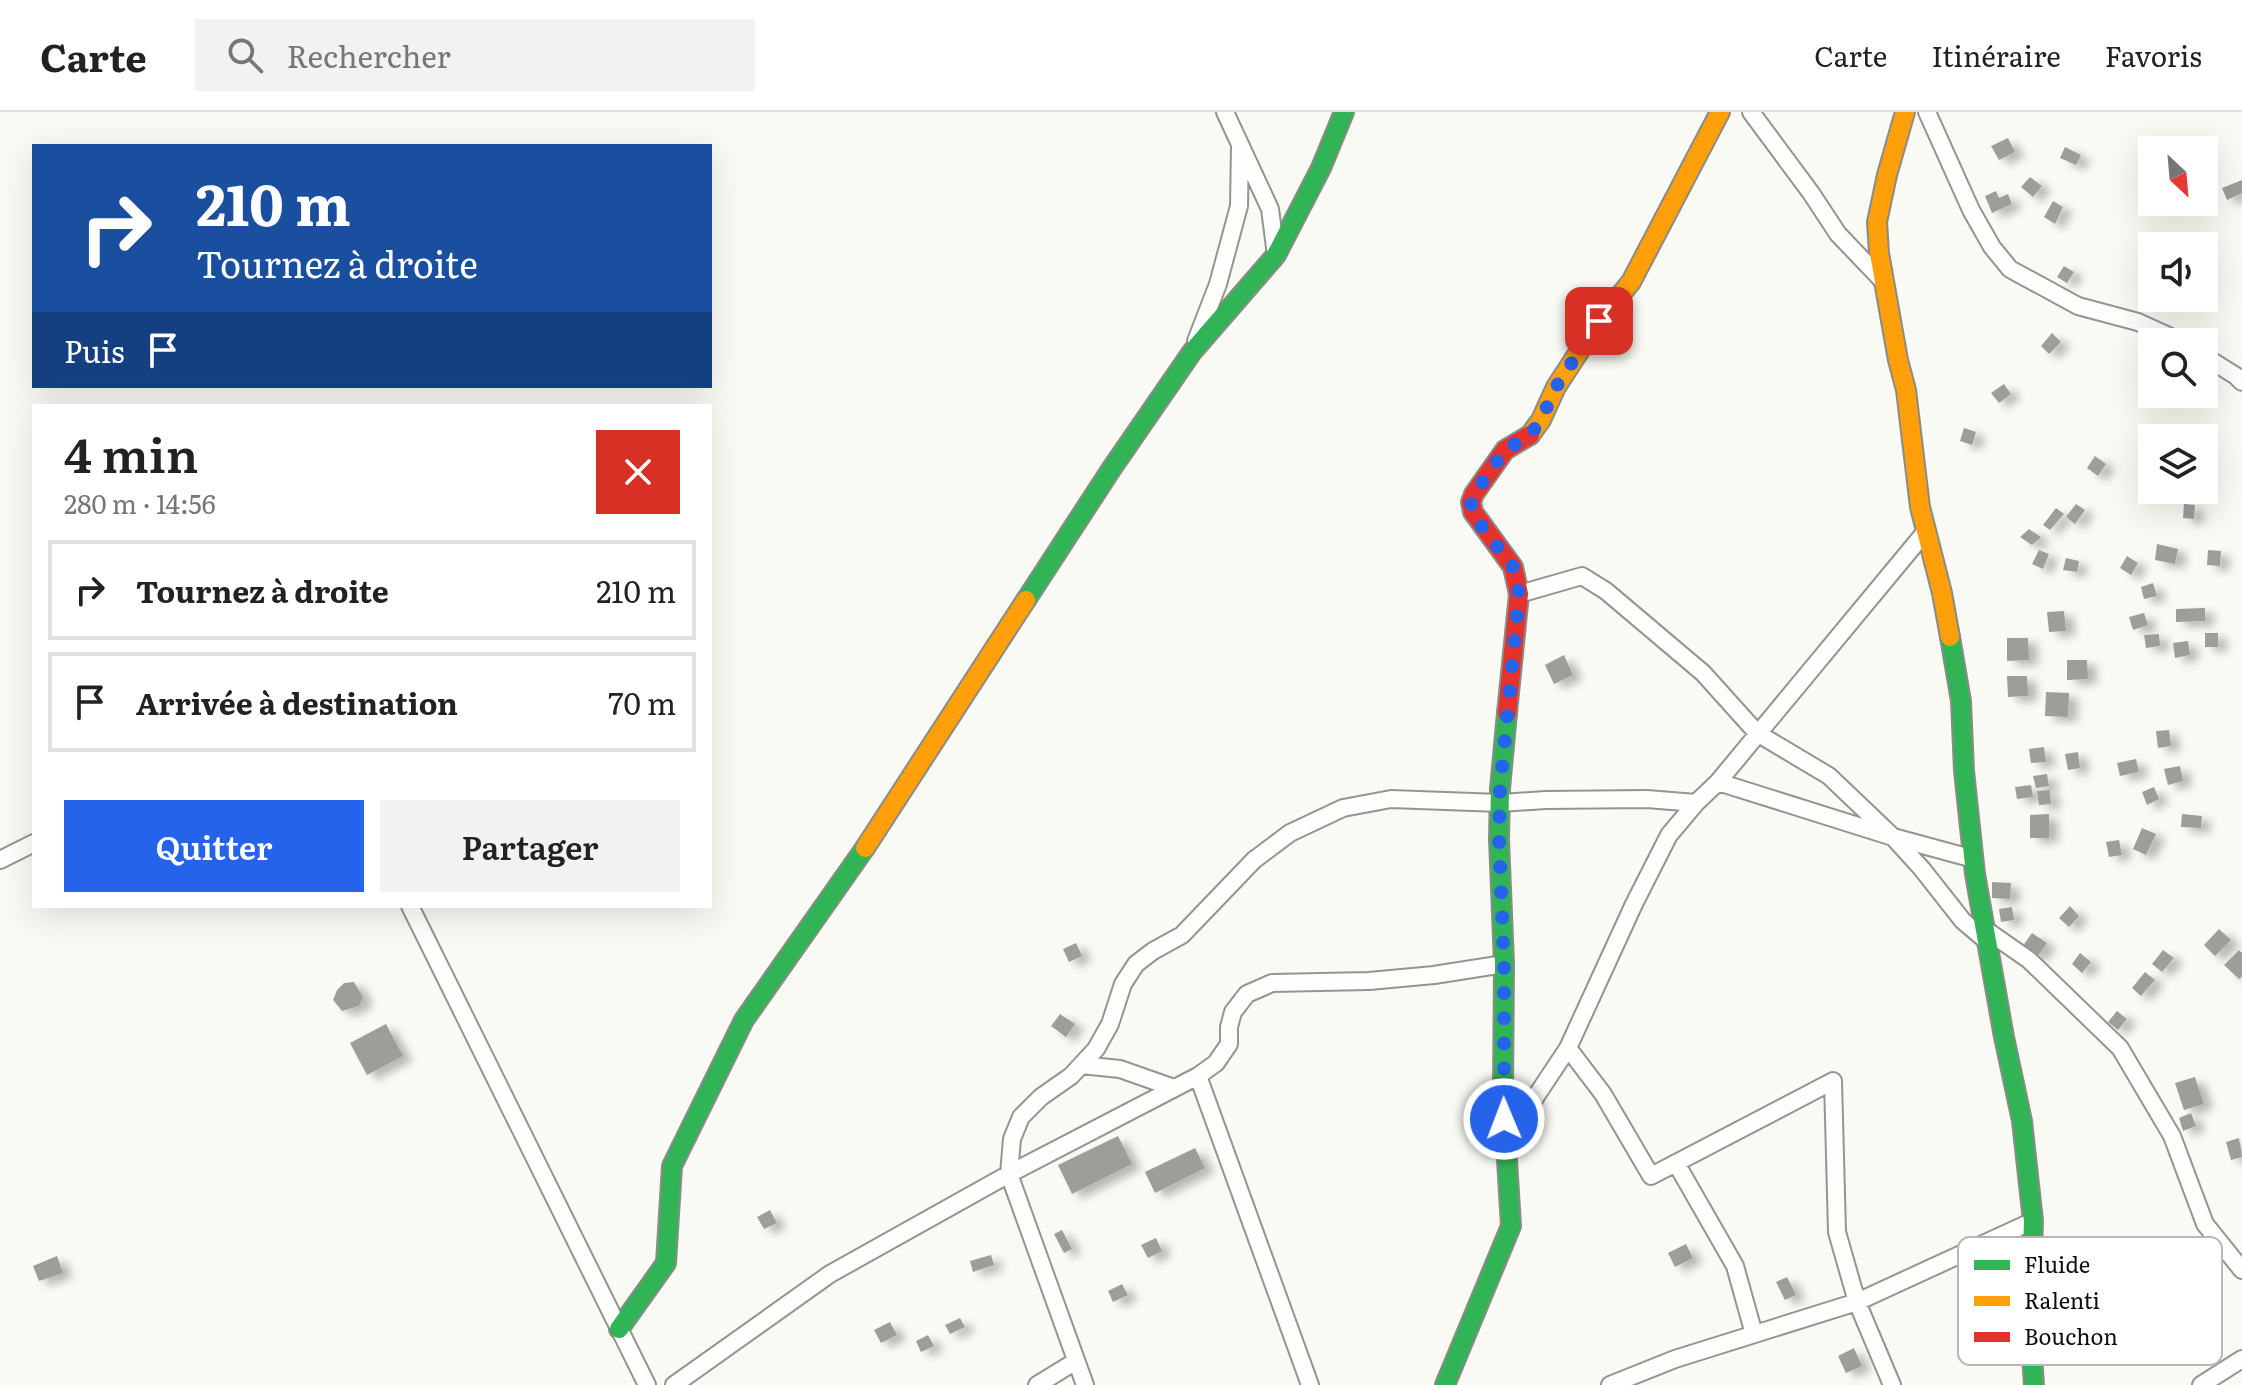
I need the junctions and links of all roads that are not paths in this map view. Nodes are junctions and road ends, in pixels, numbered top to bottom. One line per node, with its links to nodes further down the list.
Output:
1 (1225, 112): 7 (street)
2 (1344, 112): 8 (street)
3 (1720, 112): 15 (street)
4 (1751, 112): 9 (street)
5 (1905, 112): 9 (street)
6 (1927, 112): 10 (street)
7 (1240, 146): 8 (street); 11 (street)
8 (1276, 255): 11 (street)
9 (1883, 281): 14 (street)
10 (2151, 328)
11 (1192, 352): 42 (street)
12 (2218, 366): 13 (street)
13 (2242, 382)
14 (1926, 531): 16 (street); 22 (street)
15 (1519, 594): 16 (street); 18 (street)
16 (1757, 733): 17 (street); 20 (street)
17 (1718, 782): 19 (street); 20 (street)
18 (1500, 803): 19 (street); 26 (street); 28 (street)
19 (1696, 803): 27 (street)
20 (1893, 837): 22 (street); 25 (street)
21 (32, 844): 23 (street)
22 (1974, 859): 25 (street)
23 (0, 860)
24 (411, 908): 42 (street)
25 (1988, 937): 34 (street); 37 (street)
26 (1504, 964): 29 (street); 31 (street)
27 (1568, 1048): 31 (street); 32 (street)
28 (1081, 1065): 30 (street); 33 (street)
29 (1198, 1076): 30 (street); 51 (street)
30 (1174, 1088): 33 (street)
31 (1505, 1143): 52 (street)
32 (1676, 1163): 41 (street); 43 (street)
33 (1009, 1174): 45 (street); 48 (street)
34 (2033, 1221): 35 (street); 36 (street)
35 (1998, 1237)
36 (2033, 1237)
37 (2215, 1237)
38 (2222, 1245): 40 (street)
39 (1958, 1256): 41 (street)
40 (2242, 1270)
41 (1857, 1302): 43 (street); 54 (street)
42 (619, 1329): 47 (street)
43 (1754, 1334): 53 (street)
44 (2242, 1359): 56 (street)
45 (1076, 1361): 49 (street); 50 (street)
46 (2033, 1365): 55 (street)
47 (647, 1385)
48 (674, 1385)
49 (1037, 1385)
50 (1085, 1385)
51 (1310, 1385)
52 (1445, 1385)
53 (1610, 1385)
54 (1892, 1385)
55 (2034, 1385)
56 (2201, 1385)

